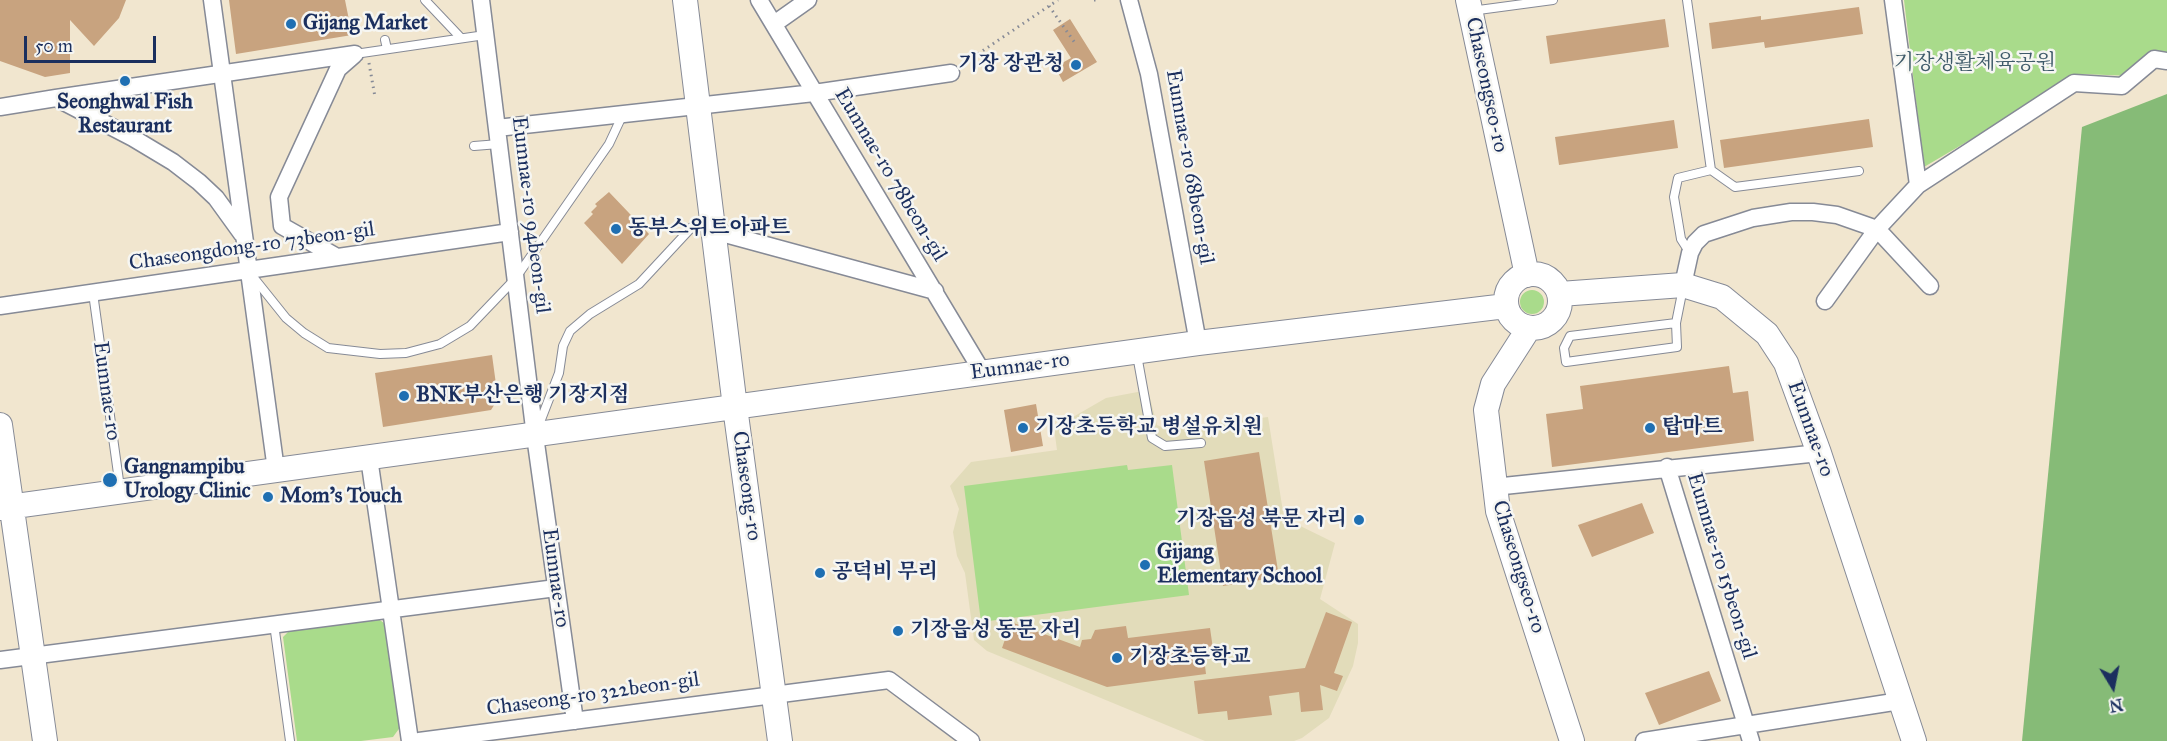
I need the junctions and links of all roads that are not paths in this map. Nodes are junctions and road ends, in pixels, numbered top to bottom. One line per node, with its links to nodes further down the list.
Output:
1 (212, 0): 18 (street)
2 (425, 0): 14 (lane)
3 (481, 0): 13 (street, Eumnae-ro 94beon-gil)
4 (686, 0): 21 (main road, Chaseong-ro)
5 (759, 0): 12 (street, Eumnae-ro 78beon-gil)
6 (808, 0): 12 (street)
7 (1130, 0): 48 (street, Eumnae-ro 68beon-gil)
8 (1552, 0): 11 (lane)
9 (1687, 0): 26 (lane)
10 (1893, 0): 28 (street)
11 (1470, 6): 36 (main road, Chaseongseo-ro)
12 (774, 24): 19 (street, Eumnae-ro 78beon-gil)
13 (485, 35): 14 (lane); 24 (street, Eumnae-ro 94beon-gil)
14 (461, 38): 15 (lane)
15 (361, 53): 18 (street); 34 (street)
16 (2167, 61): 28 (street)
17 (951, 73): 19 (street)
18 (222, 74): 20 (street); 32 (street)
19 (814, 93): 21 (street); 40 (street, Eumnae-ro 78beon-gil)
20 (56, 98): 22 (street); 32 (street)
21 (699, 106): 23 (street); 29 (main road, Chaseong-ro)
22 (0, 107)
23 (623, 114): 24 (street); 37 (lane)
24 (498, 136): 25 (lane); 31 (street, Eumnae-ro 94beon-gil)
25 (474, 146)
26 (1711, 170): 27 (lane); 33 (lane)
27 (1859, 171)
28 (1918, 184): 30 (street)
29 (713, 225): 40 (street); 51 (main road, Chaseong-ro); 53 (lane)
30 (1877, 229): 33 (street); 39 (street); 43 (street)
31 (510, 232): 34 (street, Chaseongdong-ro 73beon-gil); 37 (street, Eumnae-ro 94beon-gil)
32 (244, 236): 35 (street)
33 (1690, 253): 38 (street)
34 (337, 257): 35 (street, Chaseongdong-ro 73beon-gil)
35 (248, 270): 37 (lane); 41 (street, Chaseongdong-ro 73beon-gil); 58 (street)
36 (1527, 275): 42 (main road); 45 (main road)
37 (515, 279): 53 (street, Eumnae-ro 94beon-gil)
38 (1683, 285): 42 (main road, Eumnae-ro); 46 (lane); 55 (main road, Eumnae-ro)
39 (1930, 286)
40 (935, 291): 50 (street, Eumnae-ro 78beon-gil)
41 (93, 293): 44 (street, Chaseongdong-ro 73beon-gil); 60 (lane, Eumnae-ro)
42 (1560, 294): 47 (main road)
43 (1825, 301)
44 (0, 306)
45 (1506, 306): 47 (main road); 48 (main road, Eumnae-ro)
46 (1676, 323): 46 (lane)
47 (1529, 328): 59 (main road, Chaseongseo-ro)
48 (1198, 343): 49 (main road, Eumnae-ro)
49 (1137, 351): 50 (main road, Eumnae-ro); 54 (lane)
50 (983, 373): 51 (main road, Eumnae-ro)
51 (735, 407): 53 (main road, Eumnae-ro); 67 (main road, Chaseong-ro)
52 (0, 426): 61 (main road)
53 (535, 435): 56 (main road, Eumnae-ro); 62 (street, Eumnae-ro)
54 (1201, 443)
55 (1819, 453): 57 (street); 68 (main road, Eumnae-ro)
56 (369, 458): 58 (main road, Eumnae-ro); 63 (street)
57 (1667, 467): 59 (street, Eumnae-ro 15beon-gil); 70 (street, Eumnae-ro 15beon-gil)
58 (276, 470): 60 (main road, Eumnae-ro)
59 (1494, 487): 77 (main road, Chaseongseo-ro)
60 (120, 490): 61 (main road, Eumnae-ro)
61 (5, 507): 65 (main road)
62 (556, 588): 63 (street); 69 (street, Eumnae-ro)
63 (392, 609): 64 (street); 73 (street)
64 (274, 624): 65 (street); 72 (lane)
65 (33, 656): 66 (street); 71 (main road)
66 (0, 660)
67 (774, 694): 69 (street, Chaseong-ro 322beon-gil); 75 (main road, Chaseong-ro); 76 (street, Chaseong-ro 322beon-gil)
68 (1900, 701): 70 (street); 80 (main road, Eumnae-ro)
69 (575, 721): 74 (street, Chaseong-ro 322beon-gil)
70 (1745, 725): 78 (street); 79 (street, Eumnae-ro 15beon-gil)
71 (45, 741)
72 (290, 741)
73 (410, 741)
74 (419, 741)
75 (780, 741)
76 (971, 741)
77 (1572, 741)
78 (1644, 741)
79 (1751, 741)
80 (1914, 741)

